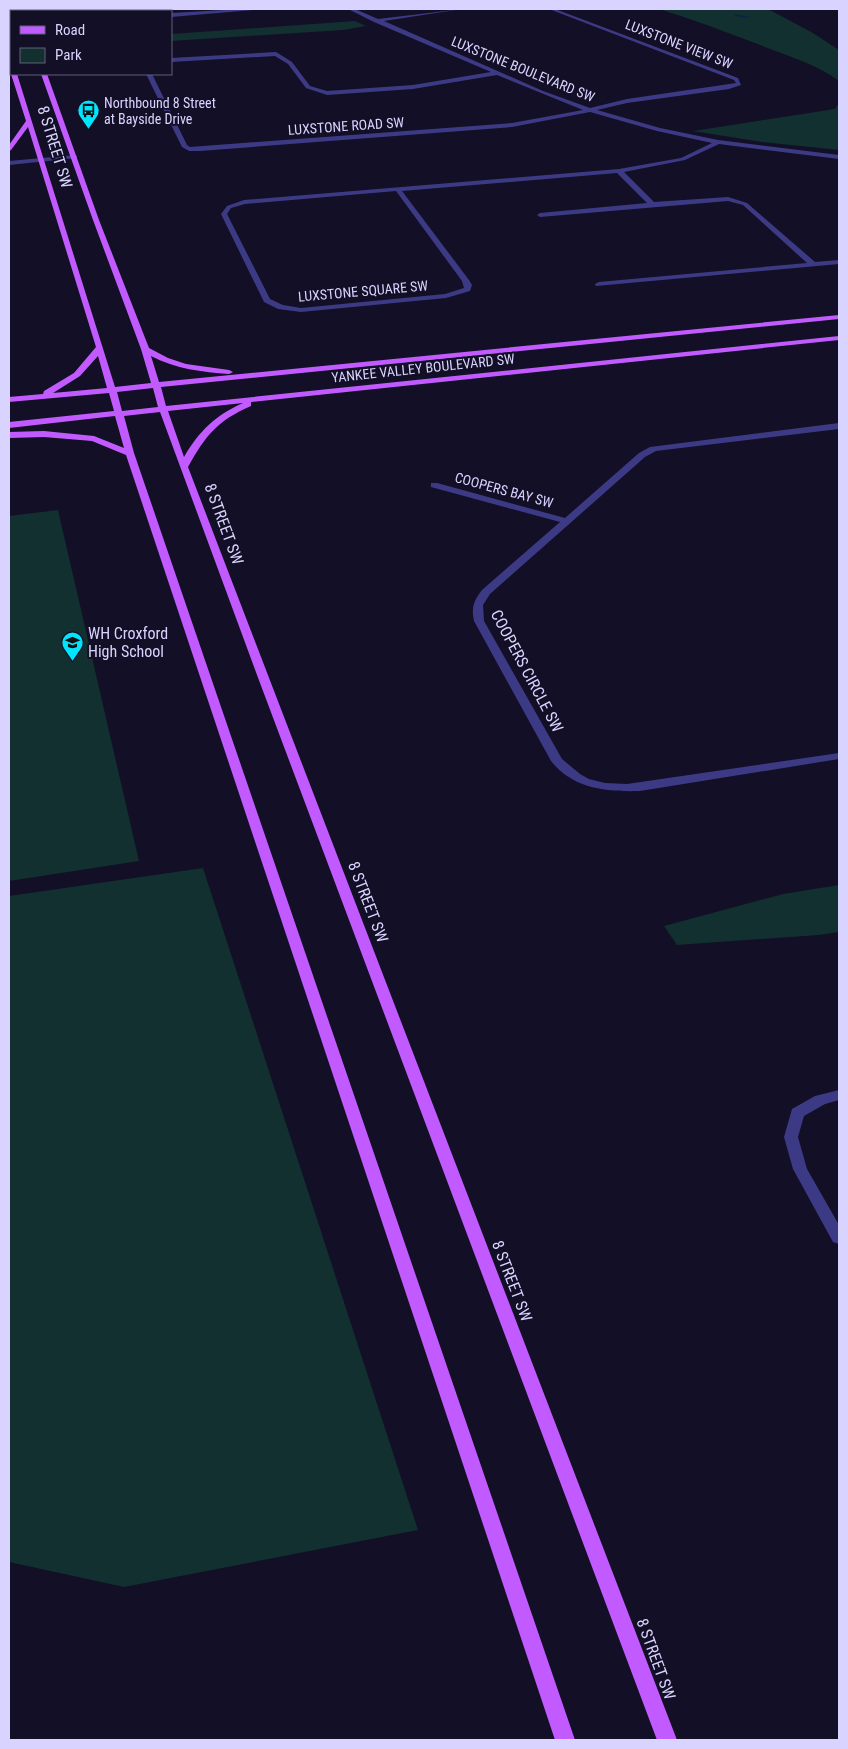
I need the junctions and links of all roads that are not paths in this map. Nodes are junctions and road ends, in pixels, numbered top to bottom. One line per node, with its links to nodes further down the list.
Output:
1 (255, 9): 2 (street); 6 (street)
2 (261, 9)
3 (351, 9): 7 (street, LUXSTONE BOULEVARD SW)
4 (460, 9): 7 (street)
5 (550, 9): 13 (street, LUXSTONE VIEW SW)
6 (172, 15)
7 (376, 21): 9 (street, LUXSTONE BOULEVARD SW)
8 (172, 60): 9 (street)
9 (497, 73): 13 (street, LUXSTONE BOULEVARD SW)
10 (14, 75): 14 (main road, 8 STREET SW)
11 (44, 75): 17 (main road, 8 STREET SW)
12 (149, 75): 13 (street, LUXSTONE ROAD SW)
13 (590, 110): 15 (street, LUXSTONE BOULEVARD SW)
14 (29, 121): 16 (main road); 19 (main road, 8 STREET SW)
15 (718, 142): 18 (street, LUXSTONE BOULEVARD SW); 21 (street, LUXSTONE SQUARE SW)
16 (9, 149)
17 (75, 157): 19 (street); 31 (main road, 8 STREET SW)
18 (839, 157)
19 (41, 160): 20 (street); 30 (main road, 8 STREET SW)
20 (9, 163)
21 (618, 171): 22 (street, LUXSTONE SQUARE SW); 23 (street)
22 (398, 190): 22 (street, LUXSTONE SQUARE SW)
23 (653, 204): 24 (street); 26 (street)
24 (540, 215)
25 (839, 262): 26 (street)
26 (813, 264): 27 (street)
27 (599, 284)
28 (839, 317): 32 (main road, YANKEE VALLEY BOULEVARD SW)
29 (839, 338): 36 (main road, YANKEE VALLEY BOULEVARD SW)
30 (100, 347): 34 (main road, 8 STREET SW); 35 (main road)
31 (145, 349): 32 (main road); 33 (main road, 8 STREET SW)
32 (264, 374): 33 (main road, YANKEE VALLEY BOULEVARD SW)
33 (156, 386): 34 (main road, YANKEE VALLEY BOULEVARD SW); 38 (main road, 8 STREET SW)
34 (112, 390): 35 (main road, YANKEE VALLEY BOULEVARD SW); 39 (main road, 8 STREET SW)
35 (38, 398): 37 (main road, YANKEE VALLEY BOULEVARD SW)
36 (263, 398): 38 (main road, YANKEE VALLEY BOULEVARD SW); 44 (main road)
37 (9, 400)
38 (163, 408): 39 (main road, YANKEE VALLEY BOULEVARD SW); 44 (main road, 8 STREET SW)
39 (118, 412): 40 (main road, YANKEE VALLEY BOULEVARD SW); 43 (main road, 8 STREET SW)
40 (9, 424)
41 (839, 426): 46 (street, COOPERS CIRCLE SW)
42 (9, 435): 43 (main road)
43 (130, 453): 50 (main road, 8 STREET SW)
44 (184, 466): 51 (main road, 8 STREET SW)
45 (434, 485): 46 (street, COOPERS BAY SW)
46 (567, 521): 47 (street, COOPERS CIRCLE SW)
47 (839, 756)
48 (839, 1095): 49 (street)
49 (839, 1238)
50 (565, 1740)
51 (667, 1740)

